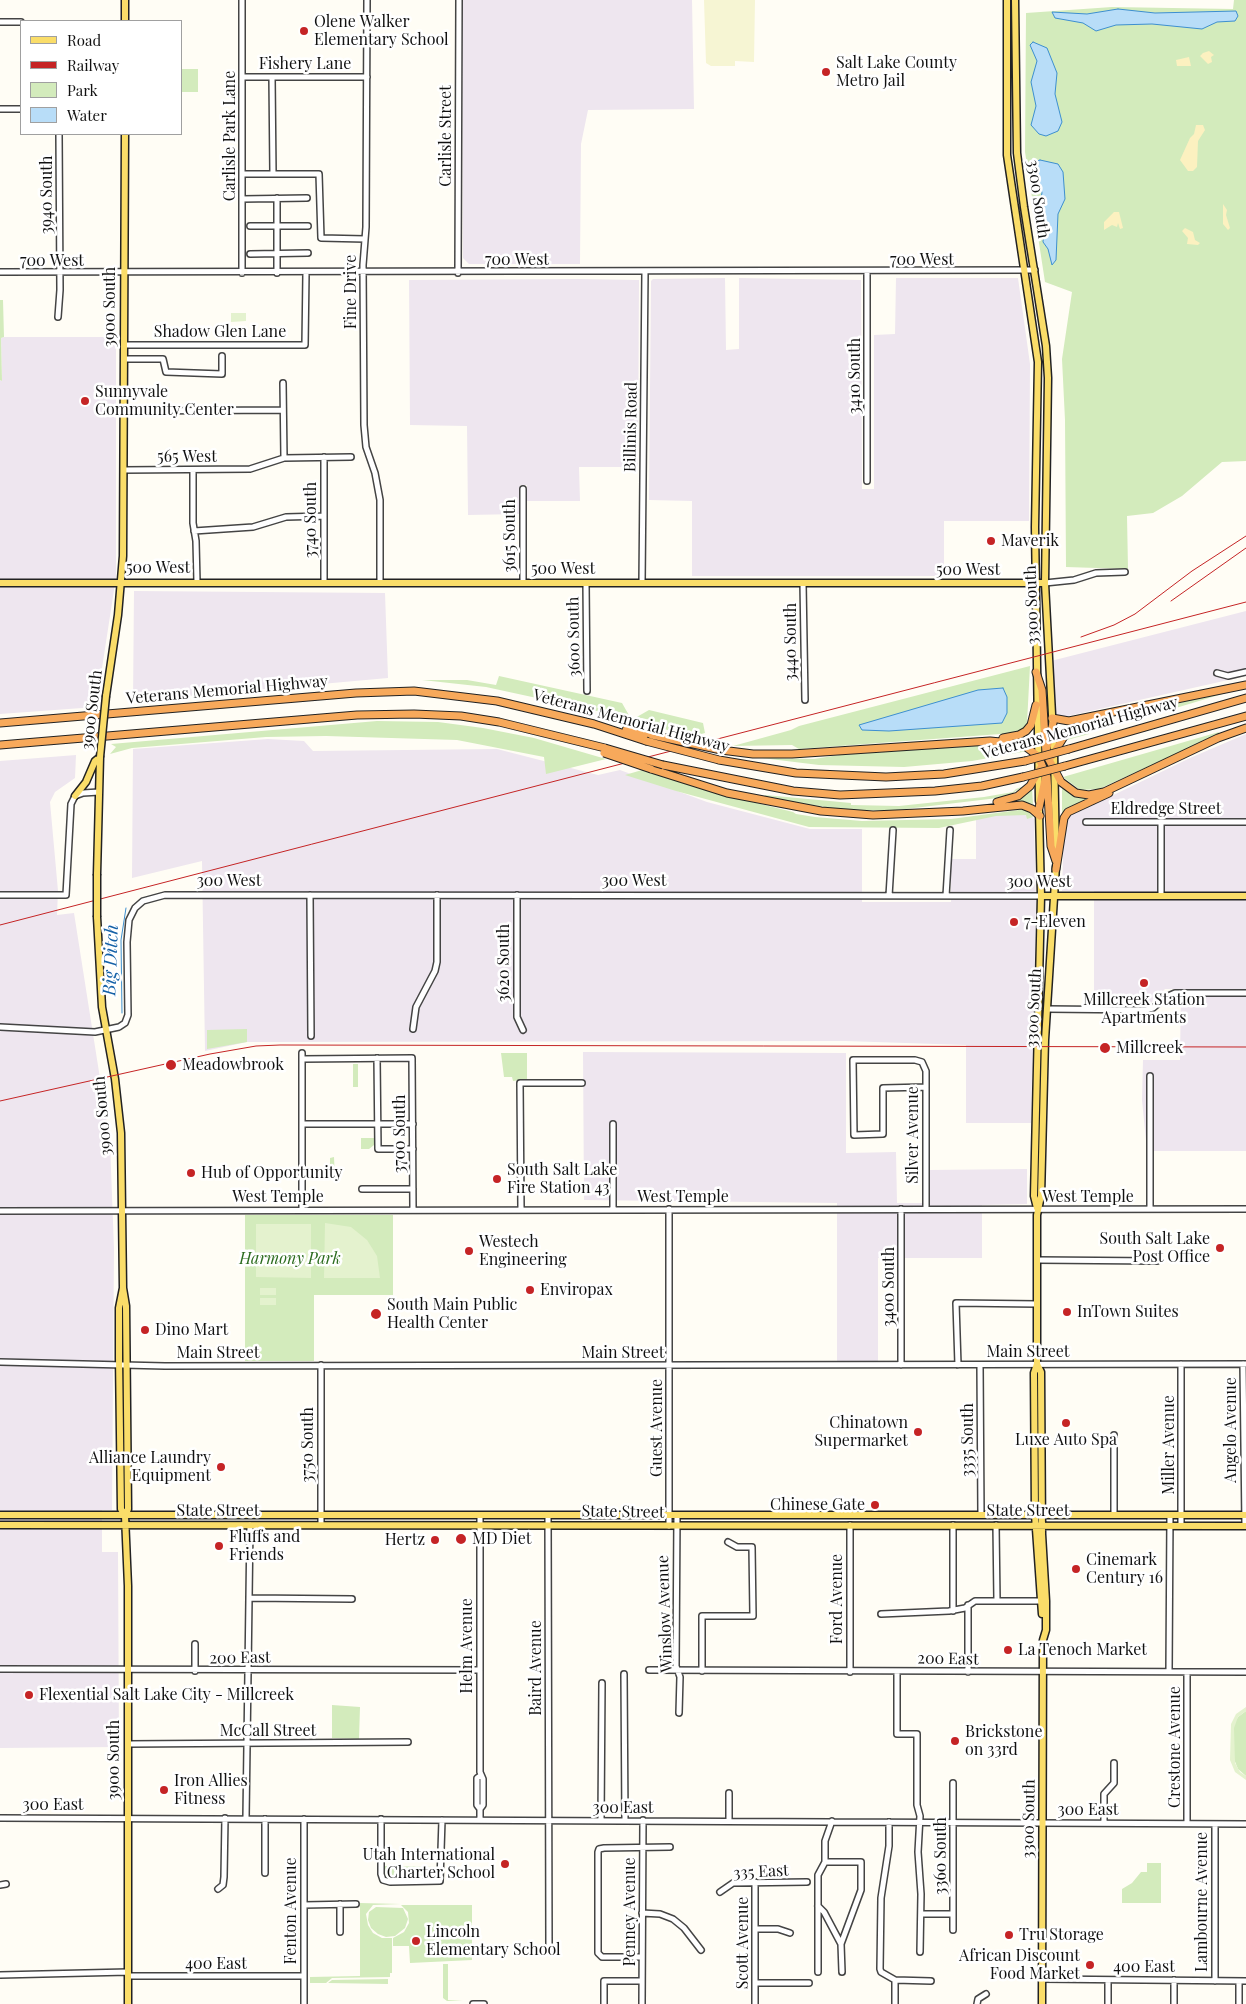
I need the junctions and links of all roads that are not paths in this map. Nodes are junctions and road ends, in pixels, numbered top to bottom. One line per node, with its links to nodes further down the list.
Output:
1 (125, 0): 7 (main road)
2 (242, 0): 10 (street, Carlisle Park Lane)
3 (367, 0): 12 (street, Fine Drive)
4 (459, 0): 40 (street, Carlisle Street)
5 (1007, 0): 33 (main road, 3300 South)
6 (1015, 0): 29 (main road, 3300 South)
7 (125, 20)
8 (0, 22): 9 (street)
9 (20, 22)
10 (242, 77): 11 (street, Fishery Lane); 17 (street, Carlisle Park Lane)
11 (272, 77): 12 (street, Fishery Lane); 18 (street)
12 (367, 77): 25 (street, Fine Drive)
13 (0, 109): 14 (street)
14 (20, 109)
15 (59, 135): 34 (street, 3940 South)
16 (124, 135): 35 (main road, 3900 South)
17 (242, 174): 18 (street); 21 (street, Carlisle Park Lane)
18 (272, 174): 25 (street)
19 (277, 198): 20 (street); 21 (street); 23 (street)
20 (307, 198)
21 (242, 199): 36 (street, Carlisle Park Lane)
22 (250, 226): 23 (street)
23 (277, 226): 24 (street); 28 (street)
24 (308, 226)
25 (365, 239): 39 (street, Fine Drive)
26 (308, 253): 28 (street)
27 (250, 254): 28 (street)
28 (277, 254): 37 (street)
29 (1034, 270): 33 (street, 700 West); 68 (main road, 3300 South)
30 (0, 272): 34 (street, 700 West)
31 (645, 272): 32 (street, 700 West); 40 (street, 700 West); 63 (street, Billinis Road)
32 (867, 272): 33 (street, 700 West); 53 (street, 3410 South)
33 (1025, 272): 67 (main road, 3300 South)
34 (60, 273): 35 (street, 700 West); 41 (street, 3940 South)
35 (124, 273): 36 (street, 700 West); 42 (main road, 3900 South)
36 (242, 273): 37 (street, 700 West)
37 (277, 273): 38 (street, 700 West)
38 (306, 273): 39 (street, 700 West); 42 (street, Shadow Glen Lane)
39 (364, 273): 40 (street, 700 West); 61 (street, Fine Drive)
40 (458, 273)
41 (58, 317)
42 (124, 345): 44 (main road, 3900 South)
43 (222, 356): 44 (street)
44 (124, 359): 47 (main road, 3900 South)
45 (283, 383): 46 (street)
46 (283, 410): 47 (street); 49 (street)
47 (124, 411): 51 (main road, 3900 South)
48 (351, 457): 50 (street, 565 West)
49 (284, 458): 50 (street, 565 West); 52 (street, 565 West)
50 (324, 458): 55 (street, 3740 South)
51 (124, 470): 52 (street, 565 West); 58 (main road, 3900 South)
52 (193, 470): 56 (street)
53 (867, 481)
54 (523, 489): 62 (street, 3615 South)
55 (324, 516): 56 (street); 60 (street, 3740 South)
56 (194, 531): 59 (street)
57 (1125, 572): 68 (street, 500 West)
58 (121, 582): 59 (main road, 500 West); 64 (main road, 500 West); 89 (main road, 3900 South, bridge)
59 (197, 582): 60 (main road, 500 West)
60 (324, 582): 61 (main road, 500 West)
61 (380, 582): 62 (main road, 500 West)
62 (523, 582): 65 (main road, 500 West)
63 (642, 582): 65 (main road, 500 West); 66 (main road, 500 West)
64 (0, 583)
65 (586, 583): 73 (street, 3600 South)
66 (803, 583): 67 (main road, 500 West); 75 (street, 3440 South)
67 (1036, 583): 68 (main road, 500 West); 69 (main road, 3300 South)
68 (1045, 583): 79 (main road, 3300 South)
69 (1036, 672): 76 (main road, 3300 South); 87 (highway)
70 (1246, 672): 71 (street)
71 (1217, 673)
72 (1246, 685): 77 (highway)
73 (588, 692)
74 (1246, 698): 81 (highway, Veterans Memorial Highway, bridge)
75 (805, 700)
76 (1036, 705): 83 (highway); 88 (main road, 3300 South)
77 (1098, 716): 79 (highway); 86 (highway)
78 (1246, 716): 85 (highway, Veterans Memorial Highway, bridge)
79 (1052, 721): 86 (main road, 3300 South); 87 (highway)
80 (0, 723): 81 (highway, Veterans Memorial Highway)
81 (596, 724): 83 (highway, bridge)
82 (1246, 728): 93 (highway)
83 (990, 741): 88 (highway)
84 (0, 745): 85 (highway, Veterans Memorial Highway)
85 (605, 751): 97 (highway, bridge)
86 (1054, 752): 90 (highway); 91 (main road, 3300 South)
87 (1046, 754): 90 (highway)
88 (1038, 756): 90 (highway); 92 (main road, 3300 South)
89 (100, 757): 94 (main road, 3900 South); 95 (main road)
90 (1046, 764): 91 (highway); 92 (highway)
91 (1055, 773): 93 (highway); 103 (main road, 3300 South)
92 (1042, 774): 96 (highway); 97 (highway); 103 (highway)
93 (1133, 779): 104 (highway)
94 (99, 792): 95 (street); 120 (main road, 3900 South, bridge)
95 (76, 796): 105 (street)
96 (1039, 812): 97 (highway); 111 (main road, 3300 South)
97 (925, 813)
98 (1086, 822): 99 (street, Eldredge Street)
99 (1161, 822): 100 (street, Eldredge Street); 113 (street)
100 (1246, 822)
101 (893, 830): 109 (street)
102 (950, 830): 110 (street)
103 (1056, 861): 104 (main road, 3300 South)
104 (1056, 869): 112 (main road, 3300 South)
105 (0, 895)
106 (310, 895): 107 (street, 300 West); 120 (street, 300 West); 122 (street)
107 (437, 895): 108 (street, 300 West); 119 (street)
108 (516, 895): 109 (street, 300 West); 121 (street, 3620 South)
109 (890, 896): 110 (street, 300 West)
110 (946, 896): 111 (street, 300 West)
111 (1041, 896): 112 (main road, 300 West); 115 (main road, 3300 South)
112 (1054, 896): 113 (main road, 300 West); 117 (main road, 3300 South)
113 (1161, 896): 114 (main road, 300 West)
114 (1246, 896)
115 (1038, 990): 117 (main road); 144 (main road, 3300 South)
116 (1246, 993): 117 (street)
117 (1047, 1009): 144 (main road, 3300 South)
118 (0, 1027): 120 (street)
119 (413, 1029)
120 (106, 1030): 143 (main road, 3900 South)
121 (523, 1030)
122 (310, 1036)
123 (377, 1058): 127 (street); 128 (street); 129 (street, 3700 South)
124 (1150, 1076): 141 (street)
125 (582, 1083): 136 (street)
126 (926, 1087): 126 (street, Silver Avenue); 140 (street, Silver Avenue)
127 (302, 1124): 128 (street); 134 (street)
128 (377, 1124): 129 (street); 131 (street)
129 (412, 1124): 131 (street, 3700 South)
130 (613, 1124): 137 (street)
131 (413, 1148): 133 (street, 3700 South)
132 (362, 1189): 133 (street)
133 (413, 1189): 135 (street, 3700 South)
134 (302, 1209): 135 (street, West Temple); 143 (street, West Temple)
135 (413, 1209): 136 (street, West Temple)
136 (520, 1209): 137 (street, West Temple)
137 (614, 1209): 138 (street, West Temple)
138 (669, 1209): 139 (street, West Temple); 156 (street, Guest Avenue)
139 (901, 1209): 140 (street, West Temple); 157 (street, 3400 South)
140 (926, 1209): 144 (street, West Temple)
141 (1150, 1209): 142 (street, West Temple); 144 (street, West Temple)
142 (1246, 1209)
143 (123, 1210): 145 (street, West Temple); 154 (main road, 3900 South)
144 (1037, 1210): 146 (main road, 3300 South)
145 (0, 1211)
146 (1037, 1260): 147 (street); 148 (main road, 3300 South)
147 (1157, 1261)
148 (1037, 1304): 151 (main road, 3300 South); 158 (street)
149 (0, 1362): 154 (street, Main Street)
150 (980, 1364): 151 (street, Main Street); 158 (street, Main Street); 165 (street, 3335 South)
151 (1037, 1364): 152 (street, Main Street); 166 (main road, 3300 South)
152 (1181, 1364): 153 (street, Main Street); 169 (street, Miller Avenue)
153 (1245, 1364): 170 (street, Angelo Avenue)
154 (123, 1365): 155 (street, Main Street); 171 (main road, 3900 South)
155 (321, 1365): 156 (street, Main Street); 172 (street, 3750 South)
156 (669, 1365): 157 (street, Main Street); 163 (street, Guest Avenue)
157 (901, 1365): 158 (street, Main Street)
158 (958, 1365)
159 (1114, 1435): 167 (street)
160 (0, 1515): 171 (main road, State Street)
161 (480, 1515): 162 (main road, State Street); 172 (main road, State Street); 174 (street, Helm Avenue)
162 (548, 1515): 163 (main road, State Street); 176 (street, Baird Avenue)
163 (669, 1515): 164 (main road, State Street); 183 (street, Guest Avenue)
164 (677, 1515): 165 (main road, State Street); 184 (street, Winslow Avenue)
165 (980, 1515): 166 (main road, State Street)
166 (1039, 1515): 167 (main road, State Street); 180 (main road, 3300 South)
167 (1114, 1515): 168 (main road, State Street)
168 (1170, 1515): 169 (main road, State Street); 185 (street)
169 (1181, 1515): 170 (main road, State Street); 186 (street, Miller Avenue)
170 (1246, 1515): 187 (street, Angelo Avenue)
171 (125, 1516): 172 (main road, State Street); 182 (main road, 3900 South)
172 (321, 1516): 173 (street, 3750 South)
173 (321, 1524): 174 (main road, State Street); 175 (main road, State Street)
174 (480, 1524): 176 (main road, State Street); 201 (street, Helm Avenue)
175 (250, 1525): 182 (main road, State Street); 189 (street)
176 (548, 1525): 183 (main road, State Street); 231 (street, Baird Avenue)
177 (850, 1525): 178 (main road, State Street); 184 (main road, State Street); 208 (street, Ford Avenue)
178 (953, 1525): 179 (main road, State Street); 194 (street)
179 (996, 1525): 180 (main road, State Street); 191 (street)
180 (1039, 1525): 185 (main road, State Street); 192 (main road, 3300 South); 196 (main road, 3300 South)
181 (0, 1526): 182 (main road, State Street)
182 (125, 1526): 199 (main road, 3900 South)
183 (669, 1526): 184 (main road, State Street)
184 (677, 1526): 203 (street, Winslow Avenue)
185 (1170, 1526): 186 (main road, State Street); 210 (street)
186 (1181, 1526): 187 (main road, State Street)
187 (1246, 1526)
188 (728, 1542): 205 (street)
189 (250, 1598): 190 (street); 200 (street)
190 (352, 1599)
191 (996, 1601): 192 (street); 193 (street)
192 (1042, 1601): 196 (main road, 3300 South)
193 (968, 1605): 194 (street); 209 (street)
194 (953, 1611): 195 (street)
195 (881, 1614)
196 (1044, 1635): 207 (main road, 3300 South)
197 (195, 1644): 204 (street)
198 (0, 1669): 199 (street, 200 East)
199 (128, 1670): 204 (street, 200 East); 217 (main road, 3900 South)
200 (248, 1670): 201 (street, 200 East); 204 (street, 200 East); 218 (street)
201 (480, 1670): 230 (street, Helm Avenue)
202 (649, 1670): 203 (street, 200 East)
203 (677, 1670): 205 (street, 200 East); 215 (street, Winslow Avenue)
204 (195, 1671)
205 (702, 1671): 208 (street, 200 East)
206 (897, 1671): 208 (street, 200 East); 209 (street, 200 East); 238 (street)
207 (1043, 1671): 209 (street, 200 East); 210 (street, 200 East); 240 (main road, 3300 South)
208 (850, 1672)
209 (968, 1672)
210 (1169, 1672): 211 (street, 200 East)
211 (1187, 1672): 212 (street, 200 East); 242 (street, Crestone Avenue)
212 (1246, 1672)
213 (624, 1674): 232 (street)
214 (602, 1683): 234 (street)
215 (679, 1713)
216 (408, 1742): 218 (street, McCall Street)
217 (128, 1744): 218 (street, McCall Street); 223 (main road, 3900 South)
218 (247, 1744): 225 (street)
219 (1114, 1763): 241 (street)
220 (953, 1783): 239 (street, 3360 South)
221 (729, 1793): 235 (street)
222 (0, 1818): 223 (street, 300 East)
223 (128, 1818): 224 (street, 300 East); 271 (main road, 3900 South)
224 (225, 1818): 225 (street, 300 East); 251 (street)
225 (246, 1818): 226 (street, 300 East)
226 (265, 1818): 227 (street, 300 East); 248 (street)
227 (304, 1819): 228 (street, 300 East); 255 (street, Fenton Avenue)
228 (381, 1819): 229 (street, 300 East); 229 (street)
229 (442, 1820): 230 (street, 300 East)
230 (480, 1820): 231 (street, 300 East)
231 (549, 1820): 234 (street, 300 East); 265 (street, Baird Avenue)
232 (625, 1820): 233 (street, 300 East); 234 (street, 300 East)
233 (643, 1820): 235 (street, 300 East); 246 (street, Penney Avenue)
234 (601, 1821)
235 (729, 1822): 236 (street, 300 East)
236 (832, 1822): 237 (street, 300 East); 247 (street)
237 (889, 1822): 238 (street, 300 East); 276 (street)
238 (918, 1822): 239 (street, 300 East); 258 (street)
239 (953, 1822): 240 (street, 300 East); 259 (street, 3360 South)
240 (1043, 1822): 241 (street, 300 East); 274 (main road, 3300 South)
241 (1104, 1823): 242 (street, 300 East)
242 (1187, 1823): 243 (street, 300 East)
243 (1215, 1824): 244 (street, 300 East); 280 (street, Lambourne Avenue)
244 (1246, 1824)
245 (670, 1847): 246 (street)
246 (642, 1848): 257 (street, Penney Avenue); 268 (street)
247 (825, 1862): 256 (street); 264 (street)
248 (265, 1873)
249 (755, 1882): 250 (street, 335 East); 252 (street, 335 East); 260 (street, Scott Avenue)
250 (807, 1882)
251 (218, 1889)
252 (720, 1892)
253 (340, 1904): 254 (street); 255 (street); 262 (street)
254 (356, 1904)
255 (304, 1905): 273 (street, Fenton Avenue)
256 (818, 1906): 264 (street); 269 (street)
257 (642, 1913): 266 (street); 268 (street, Penney Avenue)
258 (920, 1914): 259 (street); 267 (street)
259 (953, 1914): 261 (street, 3360 South)
260 (755, 1929): 263 (street); 283 (street, Scott Avenue)
261 (953, 1930)
262 (340, 1932)
263 (790, 1933)
264 (841, 1944): 270 (street)
265 (549, 1948)
266 (701, 1950)
267 (920, 1952)
268 (642, 1957): 275 (street, Penney Avenue)
269 (818, 1972)
270 (842, 1972)
271 (128, 1974): 272 (street, 400 East); 273 (street, 400 East); 286 (main road, 3900 South)
272 (0, 1975)
273 (304, 1976): 287 (street, Fenton Avenue)
274 (1042, 1979): 277 (street, 400 East); 295 (main road, 3300 South)
275 (642, 1980): 290 (street); 291 (street, Penney Avenue)
276 (896, 1980): 279 (street); 293 (street)
277 (1108, 1980): 278 (street, 400 East); 296 (street)
278 (1174, 1980): 280 (street, 400 East); 297 (street)
279 (931, 1981)
280 (1214, 1981): 281 (street, 400 East)
281 (1239, 1981): 282 (street, 400 East); 298 (street)
282 (1246, 1981)
283 (755, 1983): 284 (street); 292 (street, Scott Avenue)
284 (809, 1983)
285 (986, 1994): 294 (street)
286 (128, 2004)
287 (304, 2004)
288 (473, 2004): 289 (street)
289 (484, 2004)
290 (604, 2004)
291 (642, 2004)
292 (755, 2004)
293 (895, 2004)
294 (977, 2004)
295 (1042, 2004)
296 (1108, 2004)
297 (1174, 2004)
298 (1239, 2004)

